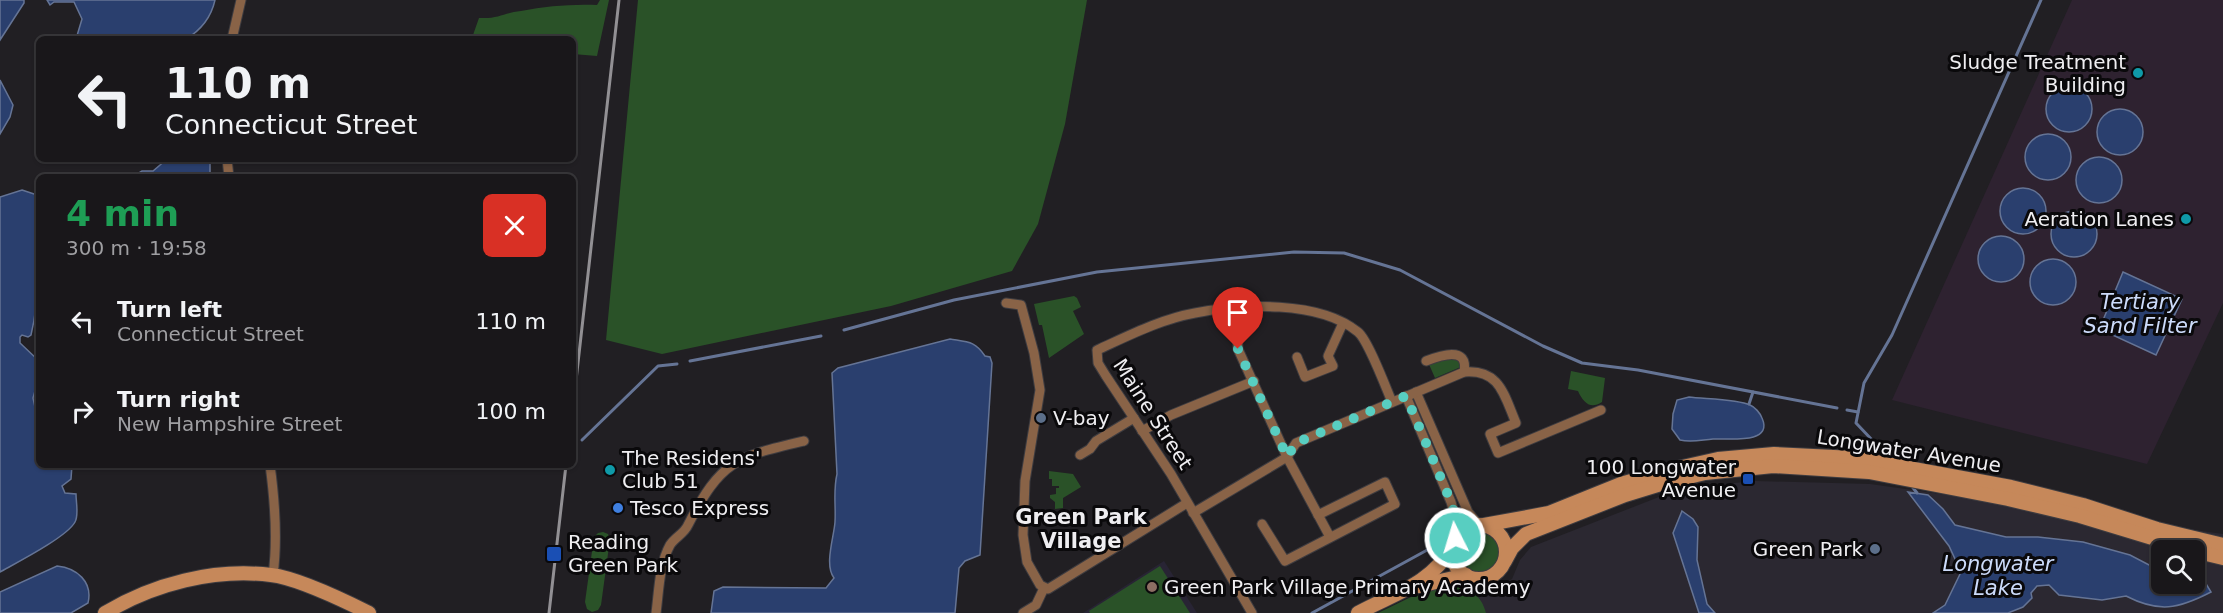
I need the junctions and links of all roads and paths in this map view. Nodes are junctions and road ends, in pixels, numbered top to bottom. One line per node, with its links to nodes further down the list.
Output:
1 (241, 0): 2 (street)
2 (233, 36)
3 (1006, 303): 34 (street)
4 (1236, 308): 5 (street, Maine Street); 9 (street); 14 (street, Maine Street)
5 (1343, 323): 6 (street); 12 (street, Maine Street)
6 (1297, 357)
7 (1426, 361): 8 (street)
8 (1464, 372): 10 (street); 13 (street)
9 (1254, 381): 15 (street); 18 (street)
10 (1416, 392): 11 (street); 24 (street)
11 (1406, 396): 12 (street); 27 (street)
12 (1392, 402): 18 (street)
13 (1601, 410)
14 (1134, 418): 15 (street, Maine Street); 17 (street)
15 (1142, 431): 20 (street, Maine Street)
16 (804, 441): 38 (street)
17 (1080, 455)
18 (1287, 457): 21 (street); 22 (street)
19 (270, 468): 32 (street)
20 (1187, 503): 21 (street, Maine Street); 34 (street)
21 (1193, 513): 40 (street, Maine Street)
22 (1318, 515): 25 (street); 25 (street)
23 (1262, 524): 25 (street)
24 (1481, 524): 27 (street); 28 (street, Longwater Avenue); 31 (street)
25 (1330, 537)
26 (2157, 540): 31 (street, Longwater Avenue)
27 (1454, 542): 33 (street); 35 (street)
28 (2223, 545)
29 (2205, 554): 30 (street, Longwater Avenue)
30 (2223, 558)
31 (1505, 561): 33 (street)
32 (273, 575): 36 (street); 37 (street)
33 (1466, 575): 35 (street)
34 (1044, 588): 39 (street)
35 (1408, 588): 41 (street)
36 (105, 613)
37 (369, 613)
38 (656, 613)
39 (1023, 613)
40 (1252, 613)
41 (1358, 613)

